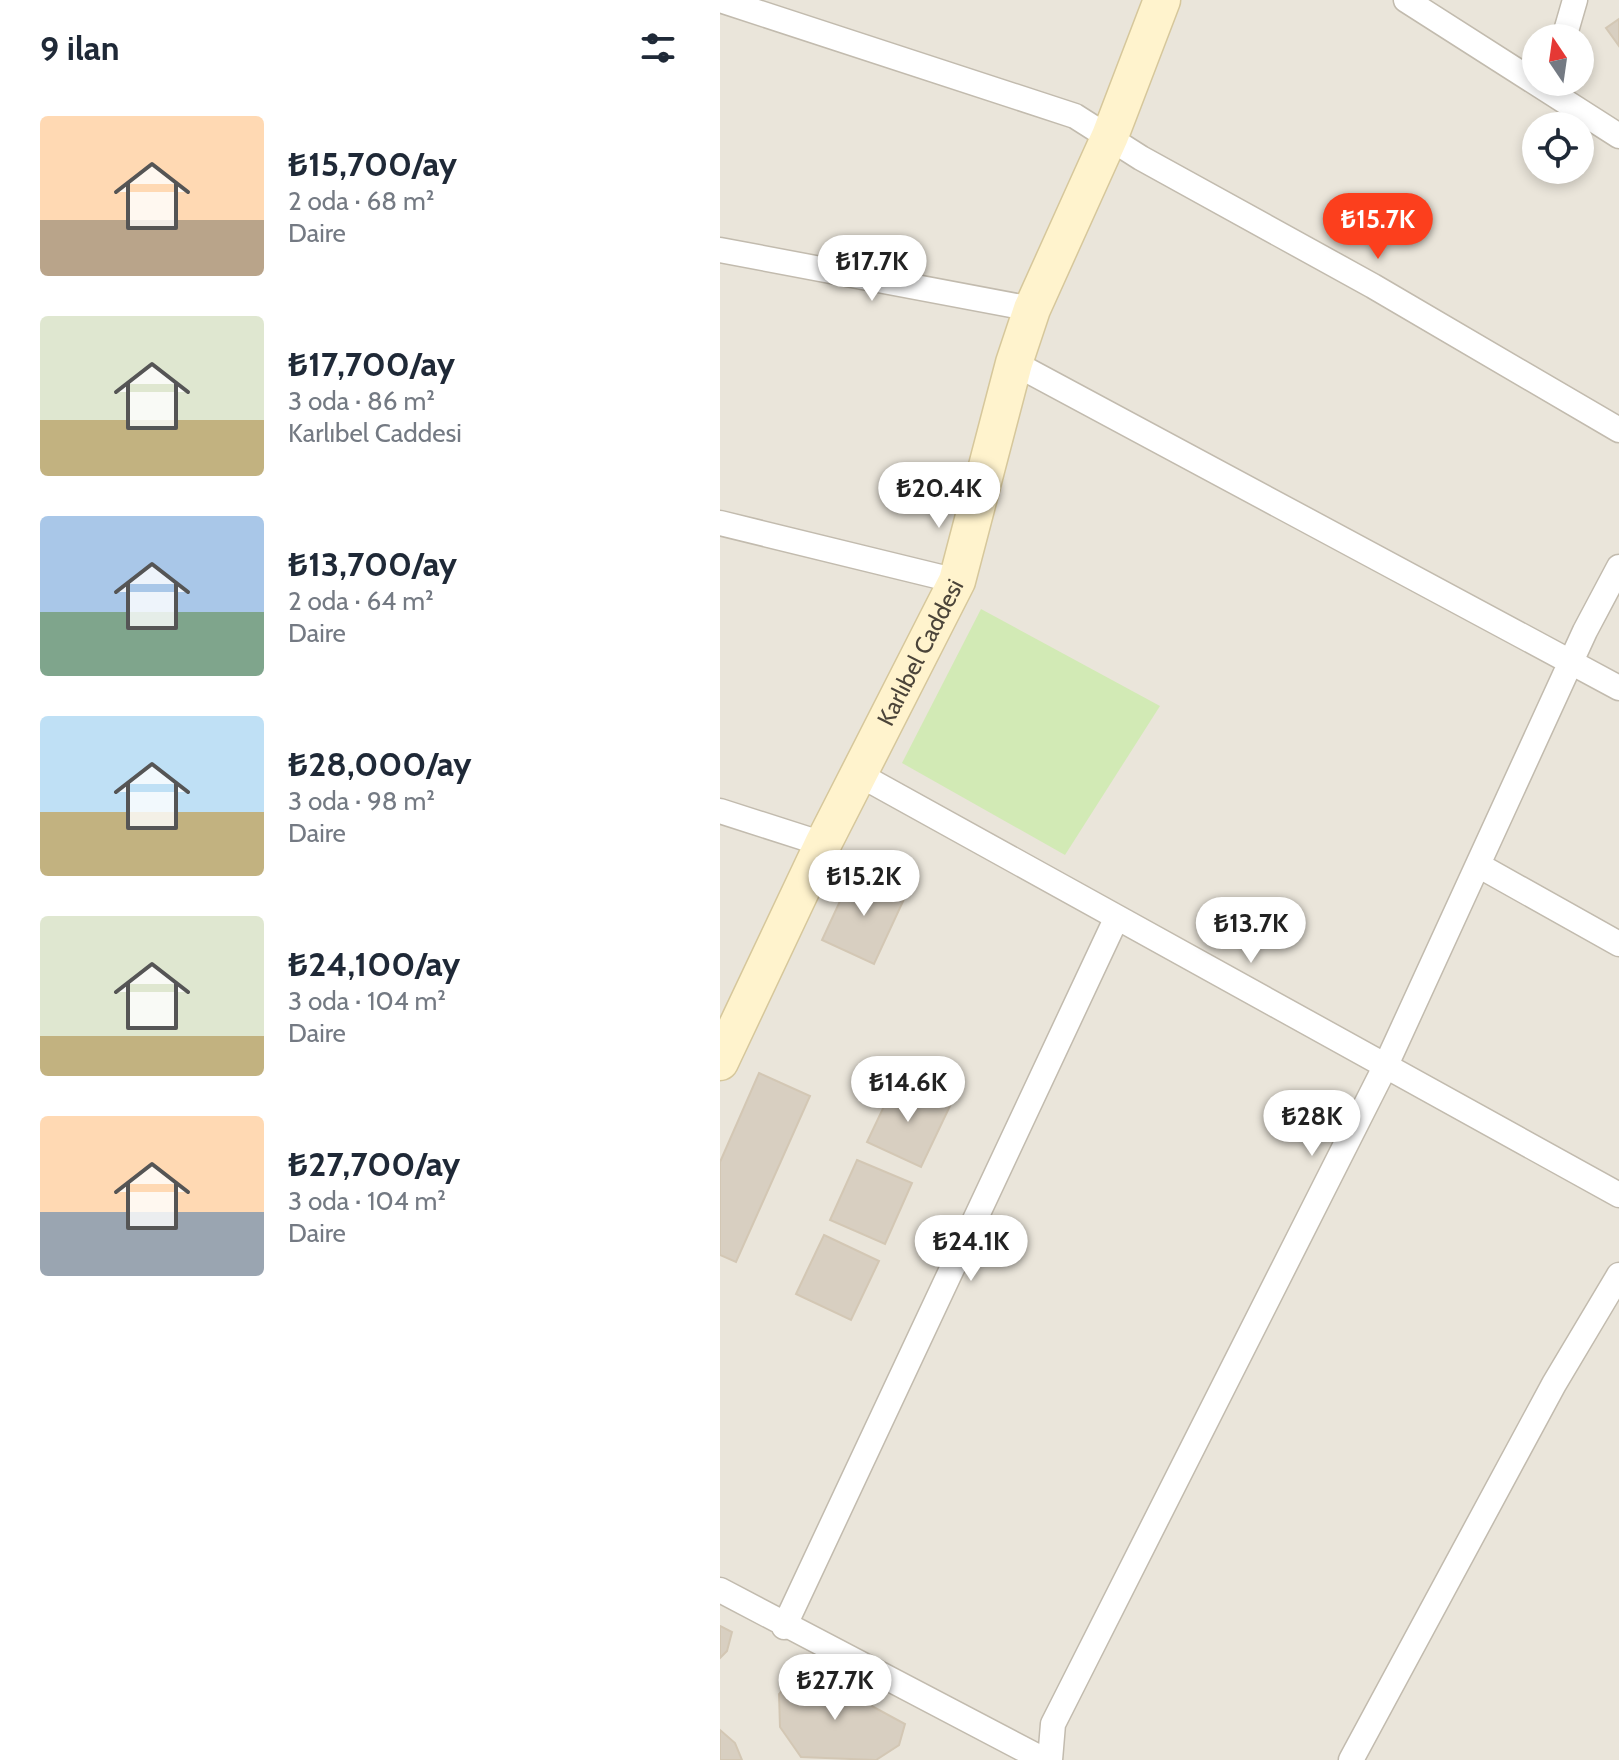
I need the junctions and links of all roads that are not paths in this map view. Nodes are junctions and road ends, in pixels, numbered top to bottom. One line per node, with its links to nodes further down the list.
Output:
1 (720, 0): 8 (street)
2 (1162, 0): 8 (street, Karlıbel Caddesi)
3 (1406, 0): 6 (street)
4 (1575, 0): 5 (street)
5 (1568, 24)
6 (1522, 70)
7 (1563, 96): 9 (street)
8 (1110, 136): 11 (street, Karlıbel Caddesi); 13 (street)
9 (1619, 136)
10 (720, 250): 11 (street)
11 (1032, 309): 12 (street, Karlıbel Caddesi)
12 (1014, 363): 16 (street, Karlıbel Caddesi); 17 (street)
13 (1619, 430)
14 (720, 523): 16 (street)
15 (1619, 567): 17 (street)
16 (957, 581): 19 (street, Karlıbel Caddesi)
17 (1571, 662): 18 (street); 22 (street)
18 (1619, 688)
19 (860, 775): 21 (street, Karlıbel Caddesi); 23 (street)
20 (720, 811): 21 (street)
21 (823, 844): 25 (street, Karlıbel Caddesi)
22 (1478, 865): 24 (street); 26 (street)
23 (1116, 919): 26 (street); 30 (street)
24 (1619, 944)
25 (720, 1062)
26 (1386, 1065): 27 (street); 31 (street)
27 (1619, 1195)
28 (1619, 1275): 32 (street)
29 (720, 1590): 30 (street)
30 (784, 1627): 31 (street)
31 (1047, 1760)
32 (1351, 1760)

